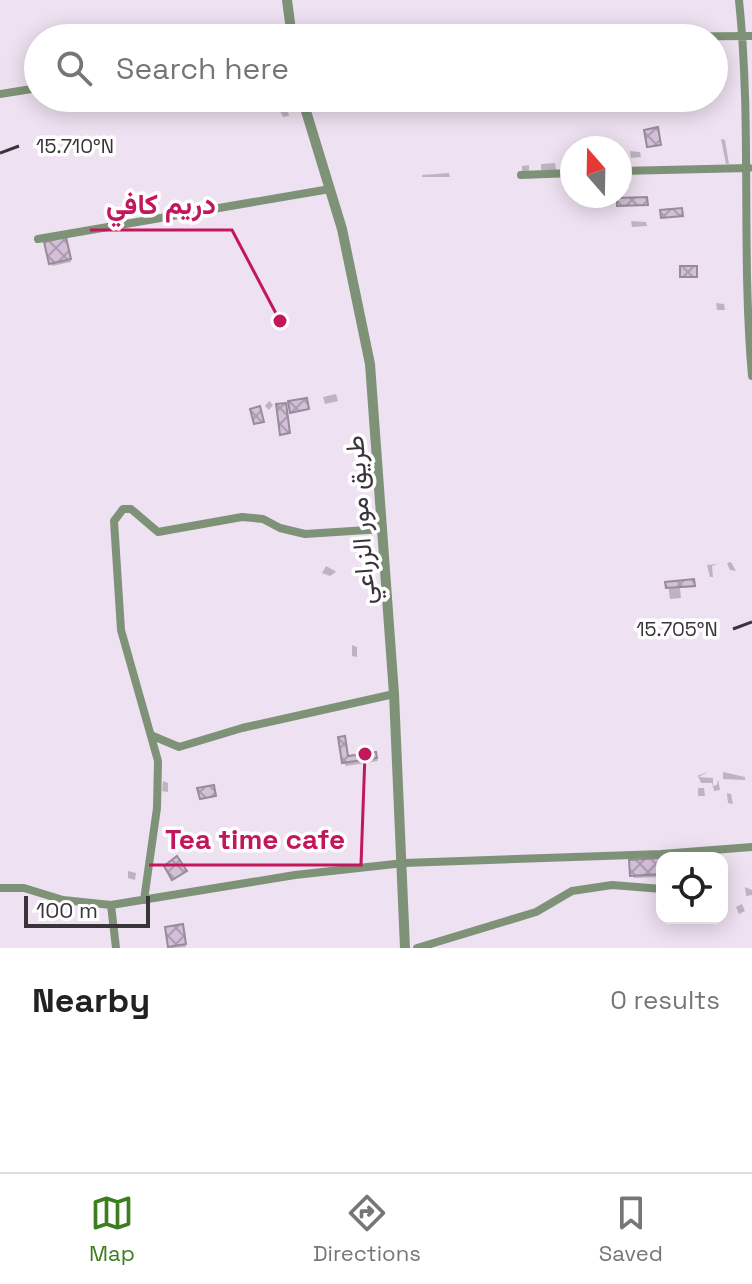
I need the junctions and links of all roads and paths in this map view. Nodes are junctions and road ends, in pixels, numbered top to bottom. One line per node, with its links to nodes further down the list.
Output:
1 (287, 0): 3 (street)
2 (739, 0): 5 (street)
3 (290, 24)
4 (728, 36): 5 (street)
5 (748, 36): 9 (street)
6 (24, 90): 7 (street)
7 (0, 94)
8 (306, 112): 14 (street, طريق مور الزراعي)
9 (750, 121): 10 (street)
10 (749, 168): 11 (street); 15 (street)
11 (632, 171)
12 (560, 173): 13 (street)
13 (521, 175)
14 (330, 189): 16 (street); 19 (street, طريق مور الزراعي)
15 (751, 198): 17 (street)
16 (38, 239)
17 (750, 286): 18 (street)
18 (752, 376)
19 (383, 529): 20 (street, طريق مور الزراعي); 21 (street)
20 (394, 694): 21 (street); 23 (street, طريق مور الزراعي)
21 (153, 736): 26 (street)
22 (752, 847): 23 (street)
23 (404, 863): 26 (street); 29 (street, طريق مور الزراعي)
24 (0, 888): 27 (street)
25 (656, 889): 30 (street)
26 (144, 900): 27 (street)
27 (111, 905): 28 (street)
28 (116, 948)
29 (405, 948)
30 (417, 948)

